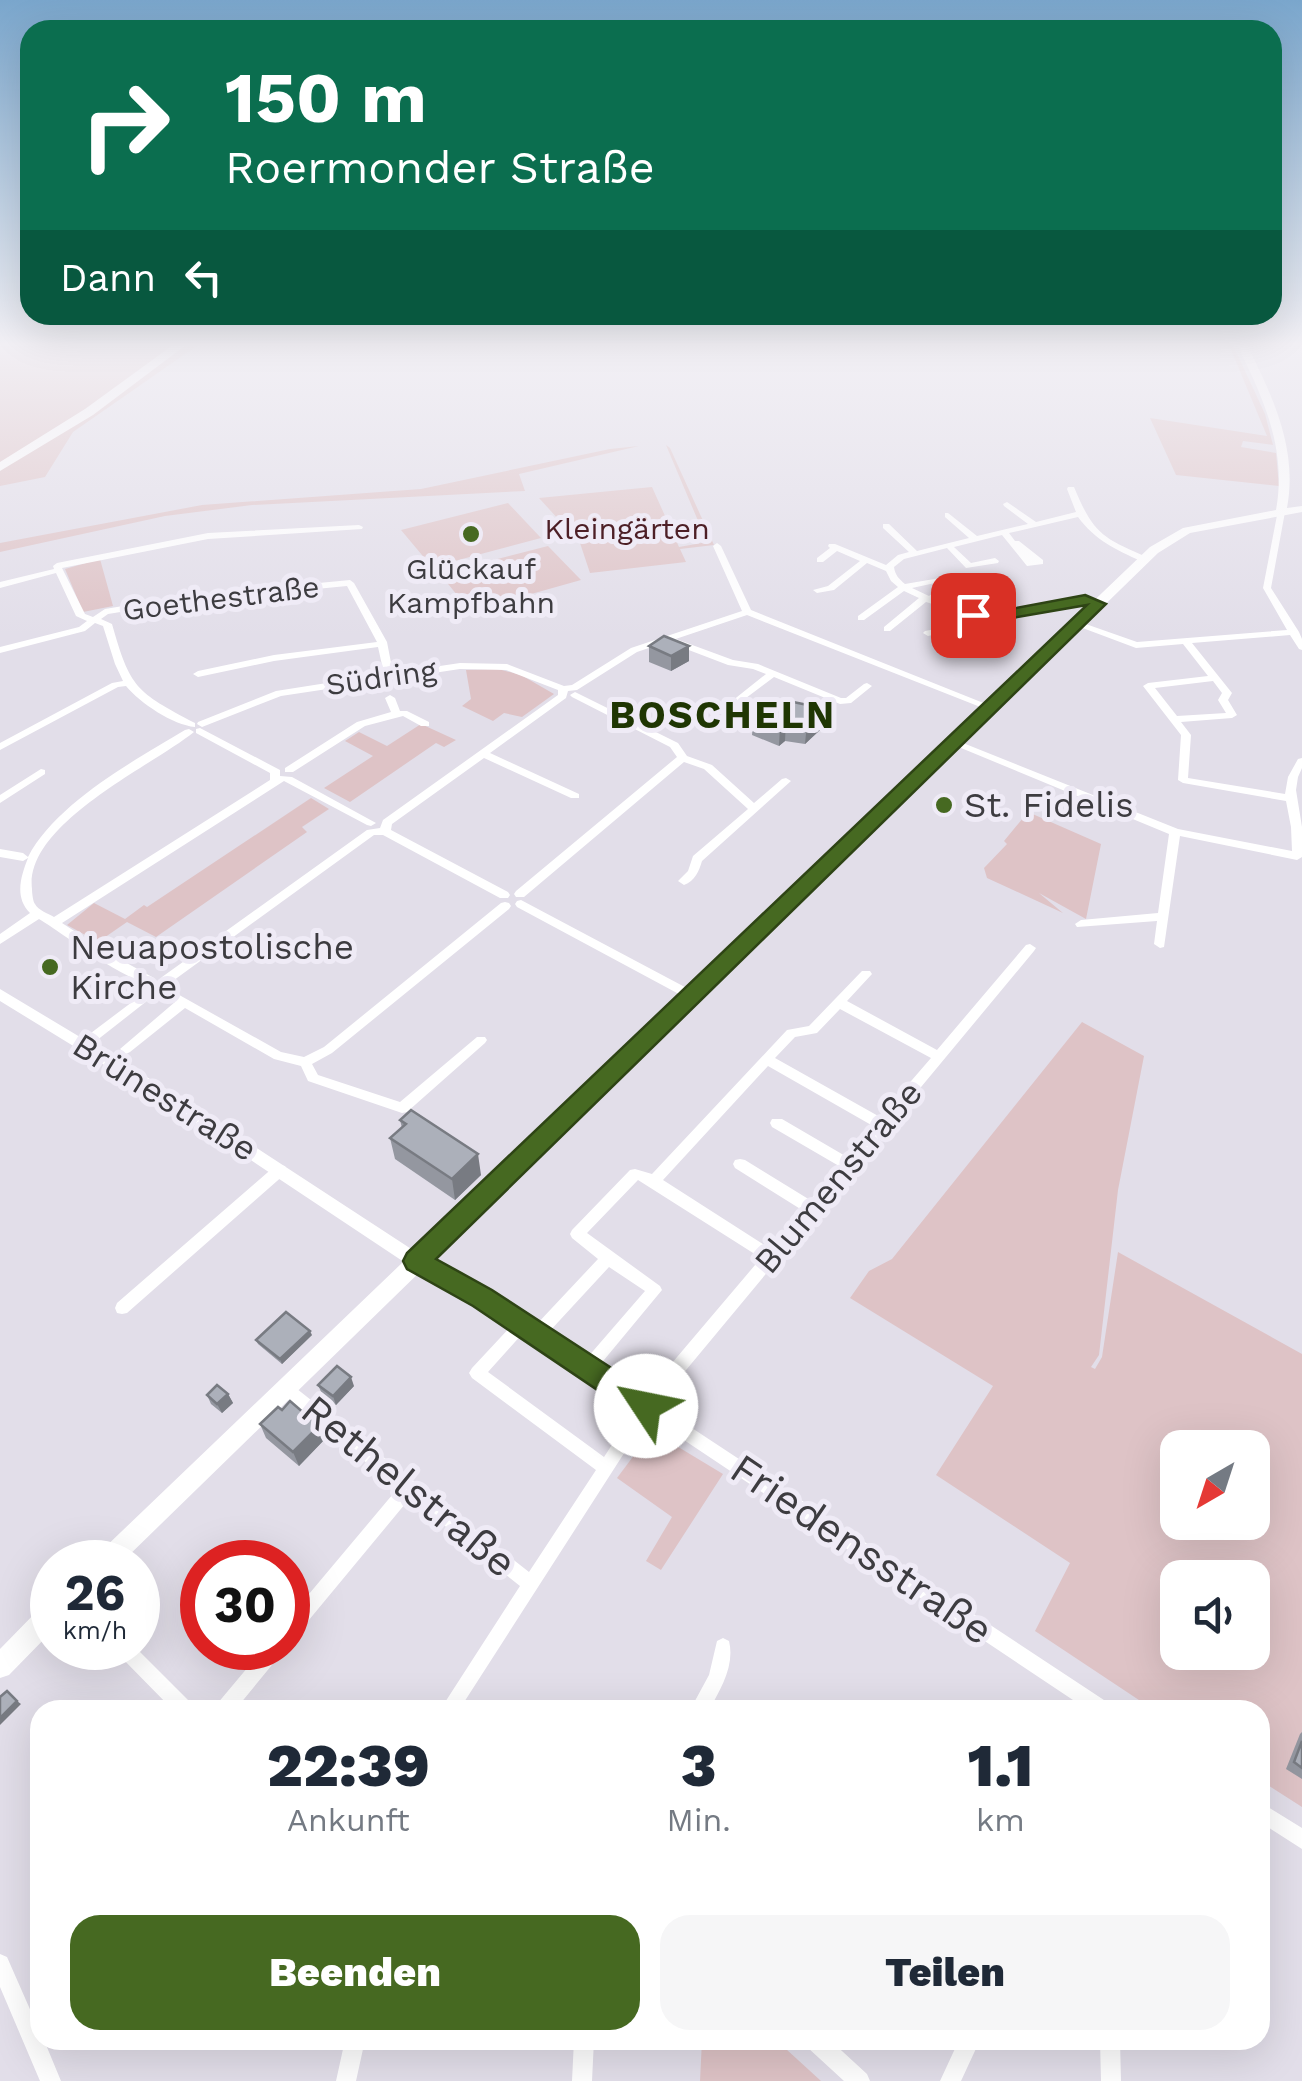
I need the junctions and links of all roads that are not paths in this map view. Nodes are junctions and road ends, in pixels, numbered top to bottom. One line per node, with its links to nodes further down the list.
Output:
1 (40, 442): 3 (main road)
2 (1281, 442): 7 (main road)
3 (0, 467)
4 (1071, 488): 8 (street)
5 (1007, 504): 10 (street)
6 (1302, 509): 7 (main road)
7 (1281, 512): 19 (main road); 36 (street)
8 (1079, 514): 10 (street); 19 (street)
9 (948, 515): 14 (street)
10 (1035, 525): 13 (street)
11 (886, 526): 18 (street)
12 (359, 527): 24 (street)
13 (1004, 532): 14 (street); 15 (street)
14 (975, 539): 16 (street)
15 (1016, 543)
16 (948, 545): 18 (street); 21 (street)
17 (716, 546): 30 (street)
18 (915, 553): 23 (street)
19 (1144, 559): 29 (main road)
20 (820, 560): 22 (street)
21 (995, 561)
22 (864, 562): 23 (street); 27 (street)
23 (889, 569): 26 (street)
24 (59, 570): 25 (street); 33 (street)
25 (0, 585)
26 (903, 587): 28 (street); 28 (street); 32 (street)
27 (817, 590)
28 (927, 599): 31 (street); 35 (street)
29 (1098, 604): 31 (street); 34 (main road)
30 (747, 612): 38 (street); 52 (street)
31 (984, 617): 37 (street)
32 (861, 618)
33 (94, 620): 40 (street, Goethestraße); 42 (street, Goethestraße); 47 (street)
34 (1077, 624): 39 (street); 52 (main road)
35 (887, 630)
36 (1294, 632): 39 (street); 41 (street)
37 (928, 633)
38 (670, 637): 44 (street); 49 (street)
39 (1185, 640): 46 (street)
40 (382, 644): 43 (street); 45 (street)
41 (1302, 647)
42 (0, 650)
43 (198, 674)
44 (773, 674): 48 (street); 51 (street)
45 (390, 676): 49 (street, Südring); 56 (street, Südring)
46 (1214, 678): 54 (street); 54 (street)
47 (126, 683): 56 (street); 58 (street)
48 (866, 686)
49 (568, 692): 59 (street); 60 (street, Südring)
50 (390, 698): 53 (street)
51 (730, 706)
52 (991, 708): 57 (main road)
53 (396, 714): 55 (street); 63 (street)
54 (1177, 719): 66 (street)
55 (425, 724)
56 (196, 728): 63 (street); 73 (street, Südring)
57 (954, 743): 71 (street); 88 (main road)
58 (0, 747)
59 (482, 753): 65 (street); 69 (street)
60 (683, 758): 68 (street, Südring); 75 (street)
61 (1302, 761): 66 (street)
62 (41, 772): 67 (street)
63 (282, 775): 70 (street); 79 (street)
64 (786, 780): 68 (street)
65 (575, 796)
66 (1290, 798): 71 (street)
67 (0, 800)
68 (753, 808): 74 (street)
69 (386, 827): 70 (street); 76 (street)
70 (371, 828): 85 (street)
71 (1175, 832): 78 (street)
72 (0, 854): 73 (street)
73 (23, 856): 77 (street)
74 (684, 880)
75 (521, 899): 76 (street); 88 (street)
76 (504, 900): 96 (street)
77 (37, 914): 79 (street); 81 (street)
78 (1162, 917): 80 (street); 82 (street)
79 (54, 923): 86 (street)
80 (1081, 924)
81 (0, 940)
82 (1160, 944)
83 (1030, 948): 94 (street, Blumenstraße)
84 (866, 974): 90 (street)
85 (165, 986): 86 (street); 89 (street)
86 (149, 988): 92 (street)
87 (0, 994): 92 (street, Brünestraße)
88 (694, 997): 106 (main road)
89 (184, 1002): 93 (street); 96 (street)
90 (840, 1003): 94 (street); 95 (street)
91 (481, 1040): 96 (street)
92 (83, 1045): 101 (street, Brünestraße)
93 (126, 1049)
94 (940, 1056): 98 (street, Blumenstraße)
95 (766, 1059): 98 (street); 102 (street)
96 (305, 1062)
97 (777, 1123): 100 (street)
98 (883, 1125): 100 (street, Blumenstraße)
99 (740, 1164): 103 (street)
100 (848, 1165): 103 (street, Blumenstraße)
101 (280, 1170): 106 (street, Brünestraße); 107 (street, Brünestraße)
102 (653, 1182): 104 (street); 105 (street)
103 (812, 1208): 104 (street, Blumenstraße)
104 (771, 1256): 111 (street, Blumenstraße)
105 (608, 1258): 108 (street); 109 (street)
106 (416, 1261): 108 (street, Friedensstraße); 110 (main road)
107 (122, 1308)
108 (530, 1329): 109 (street, Friedensstraße); 112 (street)
109 (588, 1368): 111 (street, Friedensstraße)
110 (288, 1390): 113 (street, Rethelstraße); 114 (main road)
111 (646, 1406): 112 (street, Blumenstraße); 126 (street, Friedensstraße)
112 (605, 1467): 115 (street, Blumenstraße)
113 (409, 1487): 115 (street, Rethelstraße); 116 (street)
114 (129, 1540)
115 (530, 1583): 124 (street, Blumenstraße)
116 (310, 1606)
117 (30, 1636): 119 (main road)
118 (723, 1648): 125 (street)
119 (0, 1666)
120 (146, 1670): 122 (street)
121 (256, 1670): 123 (street)
122 (176, 1700)
123 (231, 1700)
124 (454, 1700)
125 (705, 1700)
126 (1089, 1700)
127 (1270, 1818): 128 (street)
128 (1302, 1839)
129 (0, 1964): 130 (street)
130 (30, 2033)
131 (37, 2050): 137 (street)
132 (353, 2050): 138 (street)
133 (584, 2050): 139 (street)
134 (825, 2050): 140 (street)
135 (965, 2050): 141 (street)
136 (1110, 2050): 142 (street)
137 (51, 2081)
138 (346, 2081)
139 (582, 2081)
140 (860, 2081)
141 (950, 2081)
142 (1111, 2081)

